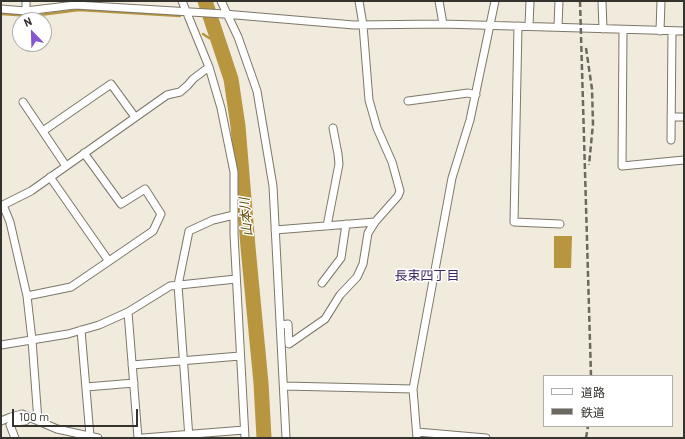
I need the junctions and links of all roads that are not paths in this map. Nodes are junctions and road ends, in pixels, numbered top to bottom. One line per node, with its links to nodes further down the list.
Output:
1 (26, 1): 14 (street)
2 (182, 1): 15 (street)
3 (221, 1): 16 (street)
4 (359, 1): 18 (street)
5 (439, 1): 17 (street)
6 (494, 1): 19 (street)
7 (530, 1): 21 (street)
8 (559, 1): 22 (street)
9 (602, 1): 23 (street)
10 (661, 1): 25 (street)
11 (71, 3): 12 (street); 15 (street)
12 (54, 4): 14 (street)
13 (1, 9): 14 (street)
14 (26, 11)
15 (190, 12): 16 (street); 28 (street)
16 (226, 14): 18 (street); 47 (street)
17 (443, 24): 18 (street); 19 (street)
18 (363, 25): 43 (street)
19 (490, 25): 20 (street); 29 (street)
20 (518, 26): 21 (street); 45 (street)
21 (529, 26): 22 (street)
22 (558, 26): 23 (street)
23 (603, 29): 24 (street)
24 (623, 30): 25 (street); 39 (street)
25 (660, 31): 26 (street)
26 (672, 31): 27 (street); 33 (street)
27 (684, 31)
28 (209, 67): 32 (street); 42 (street)
29 (476, 95): 30 (street); 64 (street)
30 (408, 100)
31 (23, 102): 36 (street)
32 (135, 117): 36 (street); 38 (street)
33 (671, 117): 34 (street); 37 (street)
34 (684, 117)
35 (333, 128): 46 (street)
36 (43, 130): 40 (street)
37 (671, 140)
38 (84, 153): 40 (street); 48 (street)
39 (684, 160)
40 (66, 166): 41 (street)
41 (50, 177): 48 (street); 52 (street)
42 (234, 215): 49 (street); 51 (street)
43 (374, 222): 44 (street); 54 (street)
44 (346, 224): 46 (street); 50 (street)
45 (560, 224)
46 (327, 226): 47 (street)
47 (275, 230): 54 (street)
48 (108, 260): 52 (street)
49 (236, 279): 51 (street); 58 (street)
50 (322, 283)
51 (178, 285): 53 (street); 59 (street)
52 (28, 296): 56 (street)
53 (128, 312): 55 (street); 60 (street)
54 (280, 325): 62 (street)
55 (82, 330): 56 (street); 63 (street)
56 (32, 340): 57 (street); 67 (street)
57 (1, 345)
58 (240, 356): 59 (street); 68 (street)
59 (183, 361): 60 (street); 71 (street)
60 (132, 365): 61 (street)
61 (134, 383): 63 (street); 74 (street)
62 (284, 386): 64 (street); 77 (street)
63 (86, 387): 70 (street)
64 (414, 389): 69 (street)
65 (30, 417): 66 (street); 67 (street); 72 (street)
66 (1, 421)
67 (38, 421): 70 (street)
68 (244, 430): 71 (street); 76 (street)
69 (417, 435): 78 (street)
70 (90, 436): 73 (street)
71 (188, 436): 75 (street)
72 (15, 438)
73 (98, 438)
74 (138, 438)
75 (143, 438)
76 (245, 438)
77 (286, 438)
78 (486, 438)

